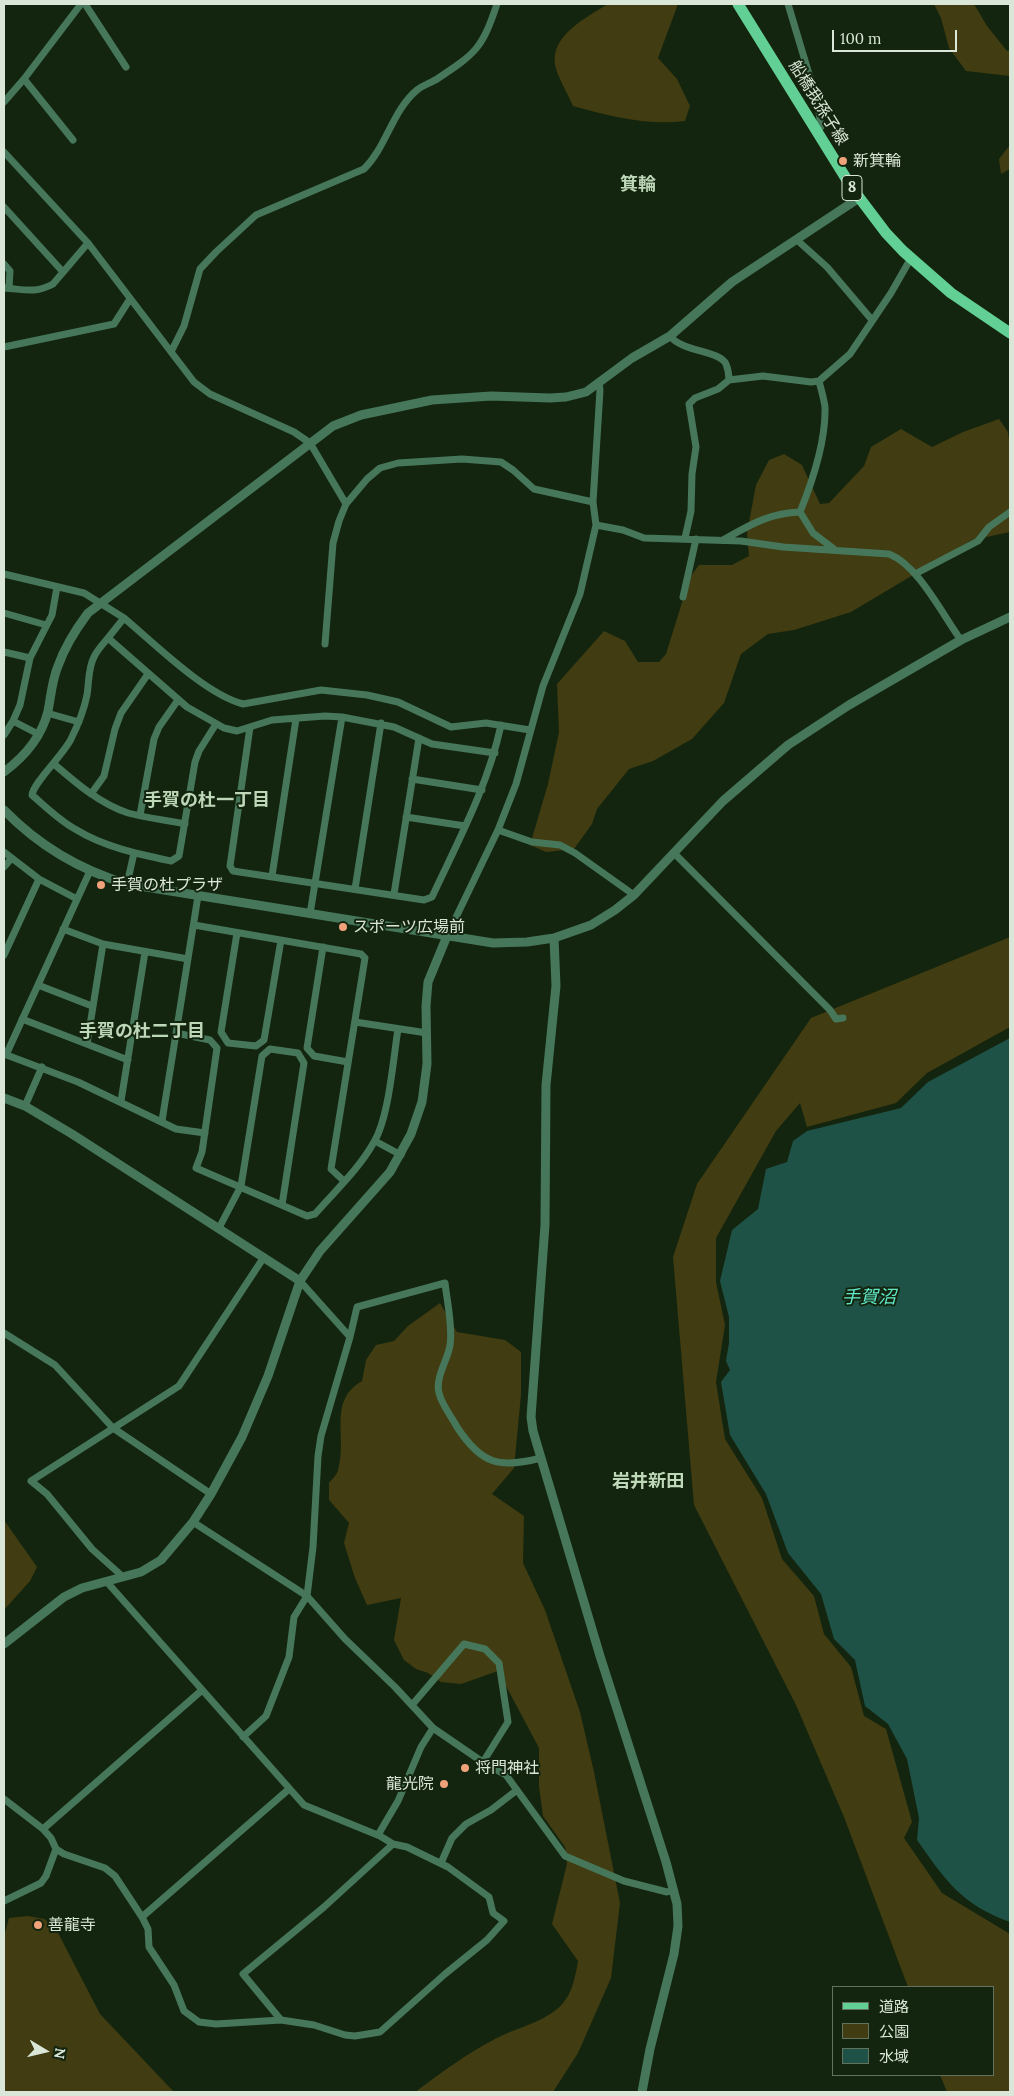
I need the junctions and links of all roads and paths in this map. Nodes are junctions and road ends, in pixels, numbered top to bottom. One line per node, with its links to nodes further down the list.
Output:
1 (83, 4): 5 (street); 6 (street)
2 (497, 4): 24 (street)
3 (738, 4): 8 (main road, 船橋我孫子線 / 8)
4 (788, 4): 8 (street)
5 (126, 67)
6 (24, 79): 7 (street); 9 (street)
7 (4, 102)
8 (816, 130): 11 (main road, 船橋我孫子線 / 8)
9 (73, 140)
10 (4, 152): 14 (street)
11 (859, 198): 13 (street); 15 (main road, 船橋我孫子線 / 8)
12 (4, 207): 17 (street)
13 (797, 240): 20 (street); 22 (street)
14 (88, 243): 17 (street); 19 (street)
15 (911, 258): 20 (street); 21 (main road, 船橋我孫子線 / 8)
16 (4, 264): 18 (street)
17 (63, 272): 18 (street)
18 (6, 288)
19 (130, 299): 23 (street); 24 (street)
20 (872, 320): 26 (street)
21 (1010, 333)
22 (670, 336): 25 (street); 27 (street)
23 (4, 348)
24 (171, 352): 28 (street)
25 (730, 380): 26 (street); 34 (street)
26 (819, 381): 31 (street)
27 (599, 382): 28 (street); 29 (street)
28 (310, 443): 30 (street); 42 (street)
29 (594, 502): 30 (street); 33 (street)
30 (346, 504): 49 (street)
31 (800, 512): 36 (street); 37 (street)
32 (1010, 512): 39 (street)
33 (596, 525): 34 (street); 63 (street)
34 (684, 538): 35 (street)
35 (696, 539): 36 (street); 41 (street)
36 (723, 540): 37 (street)
37 (835, 550): 39 (street)
38 (4, 574): 40 (street)
39 (915, 574): 48 (street)
40 (57, 587): 42 (street); 46 (street)
41 (684, 596)
42 (100, 603): 45 (street); 54 (street)
43 (4, 613): 46 (street)
44 (1010, 617): 48 (street)
45 (124, 618): 47 (street); 61 (street)
46 (46, 625): 51 (street)
47 (108, 638): 52 (street); 58 (street)
48 (961, 640): 81 (street)
49 (325, 644)
50 (4, 652): 51 (street)
51 (30, 658): 57 (street)
52 (148, 674): 53 (street); 72 (street)
53 (178, 700): 59 (street); 74 (street)
54 (47, 713): 58 (street); 64 (street)
55 (342, 718): 56 (street); 60 (street); 87 (street)
56 (296, 719): 62 (street); 85 (street)
57 (13, 721): 64 (street); 65 (street)
58 (79, 722): 68 (street)
59 (216, 724): 62 (street); 76 (street)
60 (381, 724): 66 (street); 89 (street)
61 (501, 725): 63 (street); 67 (street)
62 (250, 727): 85 (street)
63 (530, 730): 78 (street)
64 (38, 734): 69 (street)
65 (4, 735)
66 (419, 738): 67 (street); 70 (street)
67 (495, 754): 71 (street)
68 (54, 764): 72 (street); 80 (street)
69 (4, 772)
70 (412, 779): 71 (street); 75 (street)
71 (482, 790): 77 (street)
72 (90, 794): 74 (street)
73 (4, 810): 84 (street)
74 (140, 815): 76 (street)
75 (406, 817): 77 (street); 90 (street)
76 (185, 824): 80 (street)
77 (465, 826): 90 (street)
78 (498, 830): 91 (street); 98 (street)
79 (4, 852): 82 (street)
80 (134, 853): 88 (street)
81 (674, 853): 91 (street); 108 (street)
82 (10, 859): 83 (street); 86 (street)
83 (4, 867)
84 (90, 871): 88 (street); 93 (street)
85 (272, 876): 87 (street)
86 (39, 879): 93 (street); 104 (street)
87 (315, 883): 89 (street); 94 (street)
88 (127, 884): 92 (street)
89 (355, 888): 90 (street)
90 (394, 894)
91 (634, 895): 99 (street)
92 (198, 896): 94 (street); 95 (street)
93 (77, 899): 96 (street)
94 (310, 914): 98 (street)
95 (194, 925): 97 (street); 105 (street)
96 (63, 929): 101 (street); 106 (street)
97 (237, 933): 100 (street); 100 (street)
98 (448, 936): 99 (street); 113 (street)
99 (554, 938): 135 (street)
100 (281, 940): 102 (street)
101 (103, 944): 103 (street); 107 (street)
102 (324, 947): 110 (street); 117 (street)
103 (145, 952): 105 (street); 116 (street)
104 (4, 954)
105 (188, 959): 112 (street)
106 (38, 985): 107 (street); 109 (street)
107 (92, 1006): 114 (street)
108 (843, 1018)
109 (22, 1019): 114 (street); 115 (street)
110 (355, 1022): 111 (street); 117 (street)
111 (398, 1029): 113 (street); 124 (street)
112 (176, 1033): 122 (street); 123 (street)
113 (427, 1033): 125 (street)
114 (87, 1044): 116 (street)
115 (5, 1054): 118 (street)
116 (128, 1060): 120 (street)
117 (348, 1062): 126 (street)
118 (42, 1068): 120 (street); 121 (street)
119 (4, 1098): 121 (street)
120 (121, 1101): 122 (street)
121 (25, 1106): 129 (street)
122 (162, 1121): 123 (street)
123 (205, 1133): 127 (street)
124 (375, 1142): 125 (street); 126 (street)
125 (401, 1155): 131 (street)
126 (344, 1181): 128 (street)
127 (241, 1186): 128 (street); 128 (street); 129 (street)
128 (282, 1205)
129 (219, 1228): 130 (street)
130 (264, 1257): 131 (street); 134 (street)
131 (300, 1282): 133 (street); 136 (street)
132 (4, 1333): 134 (street)
133 (350, 1337): 135 (street); 140 (street)
134 (113, 1428): 136 (street); 138 (street)
135 (541, 1458): 155 (street)
136 (211, 1494): 137 (street)
137 (193, 1522): 138 (street); 140 (street)
138 (122, 1576): 139 (street)
139 (106, 1581): 141 (street); 142 (street)
140 (307, 1596): 143 (street); 145 (street)
141 (4, 1644)
142 (201, 1691): 145 (street); 150 (street)
143 (412, 1705): 144 (street); 146 (street)
144 (433, 1728): 146 (street); 151 (street)
145 (243, 1737): 147 (street)
146 (483, 1762): 148 (street)
147 (288, 1789): 151 (street); 157 (street)
148 (517, 1790): 154 (street); 155 (street)
149 (4, 1799): 150 (street)
150 (43, 1829): 153 (street)
151 (378, 1835): 152 (street)
152 (393, 1844): 154 (street); 158 (street)
153 (56, 1848): 156 (street); 157 (street)
154 (441, 1863): 158 (street)
155 (674, 1890): 159 (street)
156 (4, 1901)
157 (142, 1917): 158 (street)
158 (281, 2020)
159 (642, 2092)

